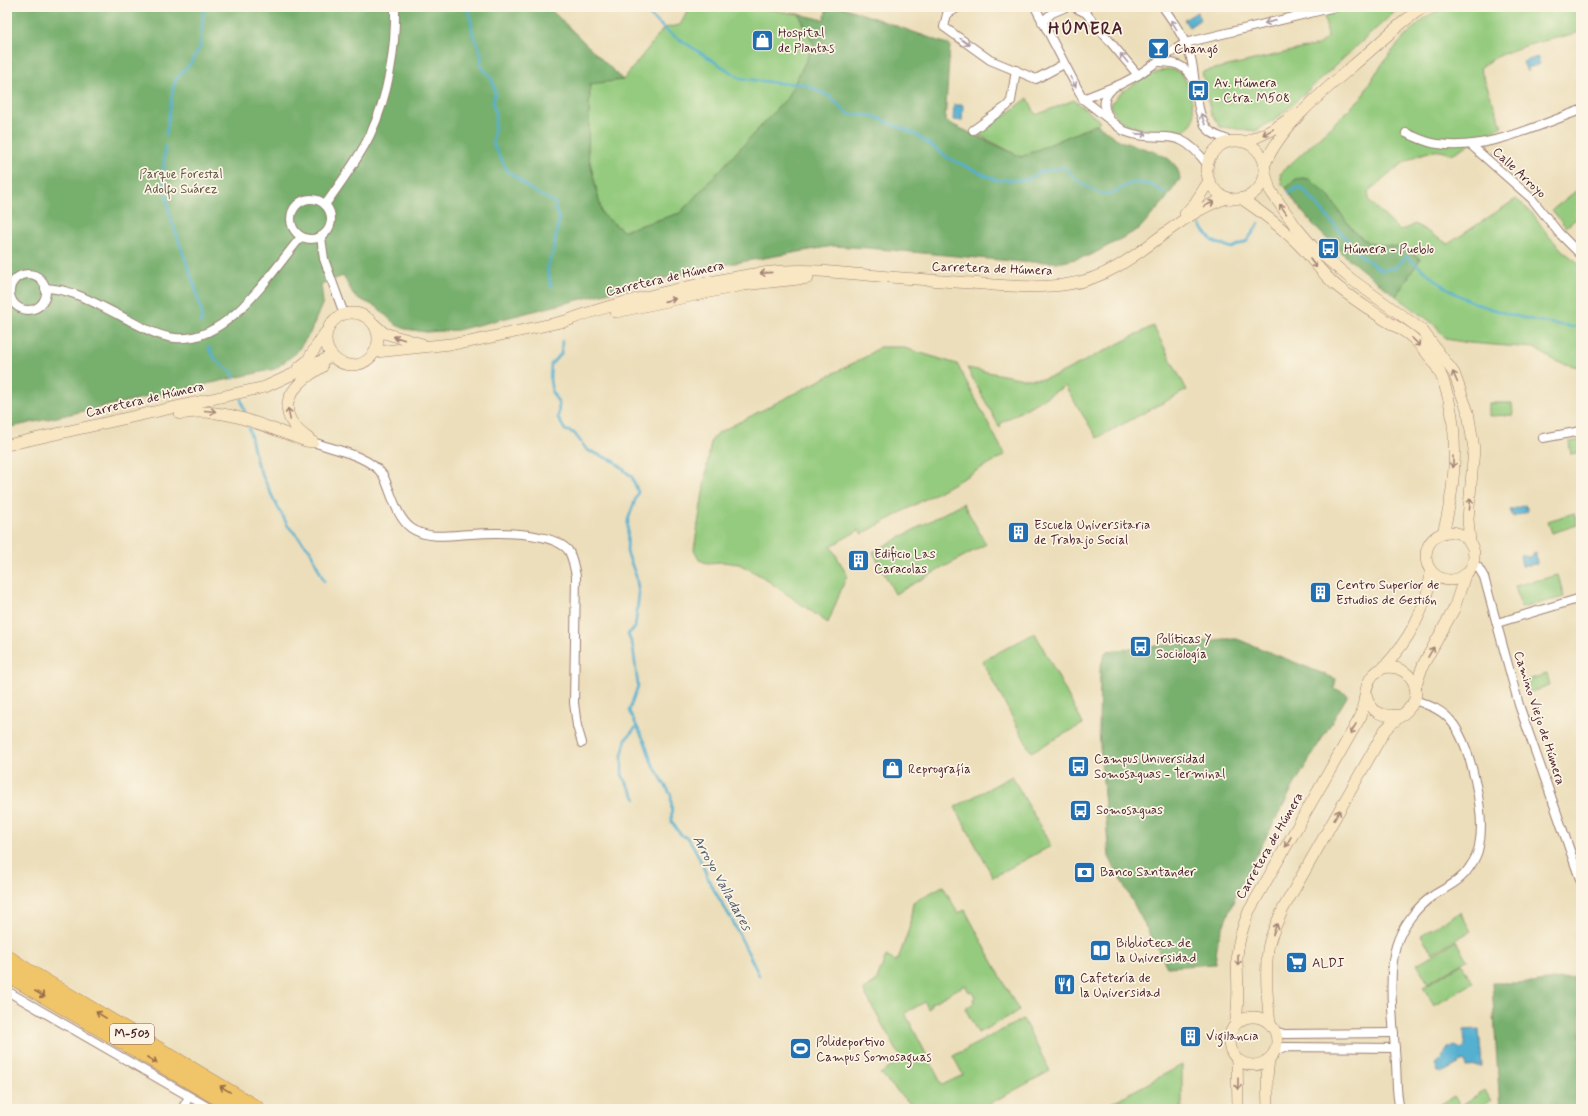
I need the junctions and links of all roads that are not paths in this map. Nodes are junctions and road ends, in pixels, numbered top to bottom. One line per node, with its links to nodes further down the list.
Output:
1 (395, 7): 32 (street)
2 (959, 7): 14 (street, one-way to 14)
3 (1035, 7): 10 (street)
4 (1074, 7): 15 (street, one-way to 4)
5 (1163, 7): 11 (street, one-way to 5)
6 (1335, 7): 9 (street)
7 (1424, 7): 19 (street)
8 (1063, 8): 10 (street)
9 (1318, 9): 11 (street, one-way to 11)
10 (1042, 22): 13 (street)
11 (1185, 43): 12 (street); 16 (street)
12 (1157, 62): 15 (street); 16 (street)
13 (1064, 64): 14 (street); 18 (street, one-way to 18)
14 (1016, 70): 22 (street)
15 (1138, 75): 17 (street)
16 (1195, 83): 24 (street, one-way to 16)
17 (1113, 88): 18 (street); 21 (street)
18 (1083, 99): 21 (street)
19 (1311, 103): 25 (street, one-way to 25); 28 (street)
20 (1581, 110): 26 (street)
21 (1111, 122): 27 (street, one-way to 27)
22 (973, 130)
23 (1406, 133): 26 (street)
24 (1230, 141): 25 (street); 27 (street)
25 (1246, 142): 28 (street)
26 (1471, 145): 36 (street, Calle Arroyo)
27 (1207, 164): 29 (street)
28 (1265, 168): 31 (street); 52 (street, one-way to 28)
29 (1209, 181): 30 (street); 33 (street, Carretera de Húmera)
30 (1226, 198): 31 (street); 33 (street, Carretera de Húmera, one-way to 30)
31 (1242, 199): 51 (street, one-way to 51)
32 (326, 205): 34 (street); 35 (street)
33 (1170, 231): 42 (street, Carretera de Húmera)
34 (301, 237): 35 (street); 37 (street)
35 (321, 237): 39 (street)
36 (1581, 255)
37 (45, 288): 38 (street); 38 (street)
38 (8, 293)
39 (344, 314): 40 (street); 41 (street)
40 (372, 323): 42 (street, Carretera de Húmera, one-way to 40); 43 (street)
41 (326, 330): 44 (street); 45 (street, Carretera de Húmera)
42 (430, 346): 43 (street, Carretera de Húmera)
43 (376, 352): 44 (street)
44 (333, 358): 45 (street, Carretera de Húmera); 49 (street, one-way to 44)
45 (288, 378): 46 (street, Carretera de Húmera)
46 (144, 414): 49 (street, one-way to 49); 50 (street, Carretera de Húmera)
47 (1581, 431): 48 (street)
48 (1543, 438)
49 (313, 442): 63 (street)
50 (7, 445)
51 (1443, 533): 52 (street); 54 (street)
52 (1470, 543): 53 (street)
53 (1473, 563): 55 (street); 57 (street, Camino Viejo de Húmera)
54 (1431, 572): 55 (street); 58 (street)
55 (1465, 575): 59 (street, one-way to 55)
56 (1581, 598): 57 (street)
57 (1497, 623): 64 (street, Camino Viejo de Húmera)
58 (1383, 668): 59 (street); 60 (street)
59 (1416, 688): 61 (street)
60 (1366, 693): 62 (street); 67 (street, Carretera de Húmera, one-way to 67)
61 (1415, 700): 62 (street); 69 (street)
62 (1401, 715): 68 (street, one-way to 62)
63 (582, 743)
64 (1581, 882)
65 (7, 957): 77 (highway, M-503, one-way to 65)
66 (8, 979): 73 (street); 76 (highway, M-503, one-way to 76)
67 (1235, 1025): 68 (street); 72 (street)
68 (1273, 1027): 69 (street); 71 (street)
69 (1394, 1033): 70 (street)
70 (1395, 1048): 71 (street); 80 (street)
71 (1272, 1055): 72 (street); 79 (street)
72 (1237, 1058): 78 (street, one-way to 78)
73 (189, 1097): 74 (street); 75 (street)
74 (182, 1109)
75 (211, 1109)
76 (237, 1109)
77 (258, 1109)
78 (1238, 1109)
79 (1268, 1109)
80 (1400, 1109)

